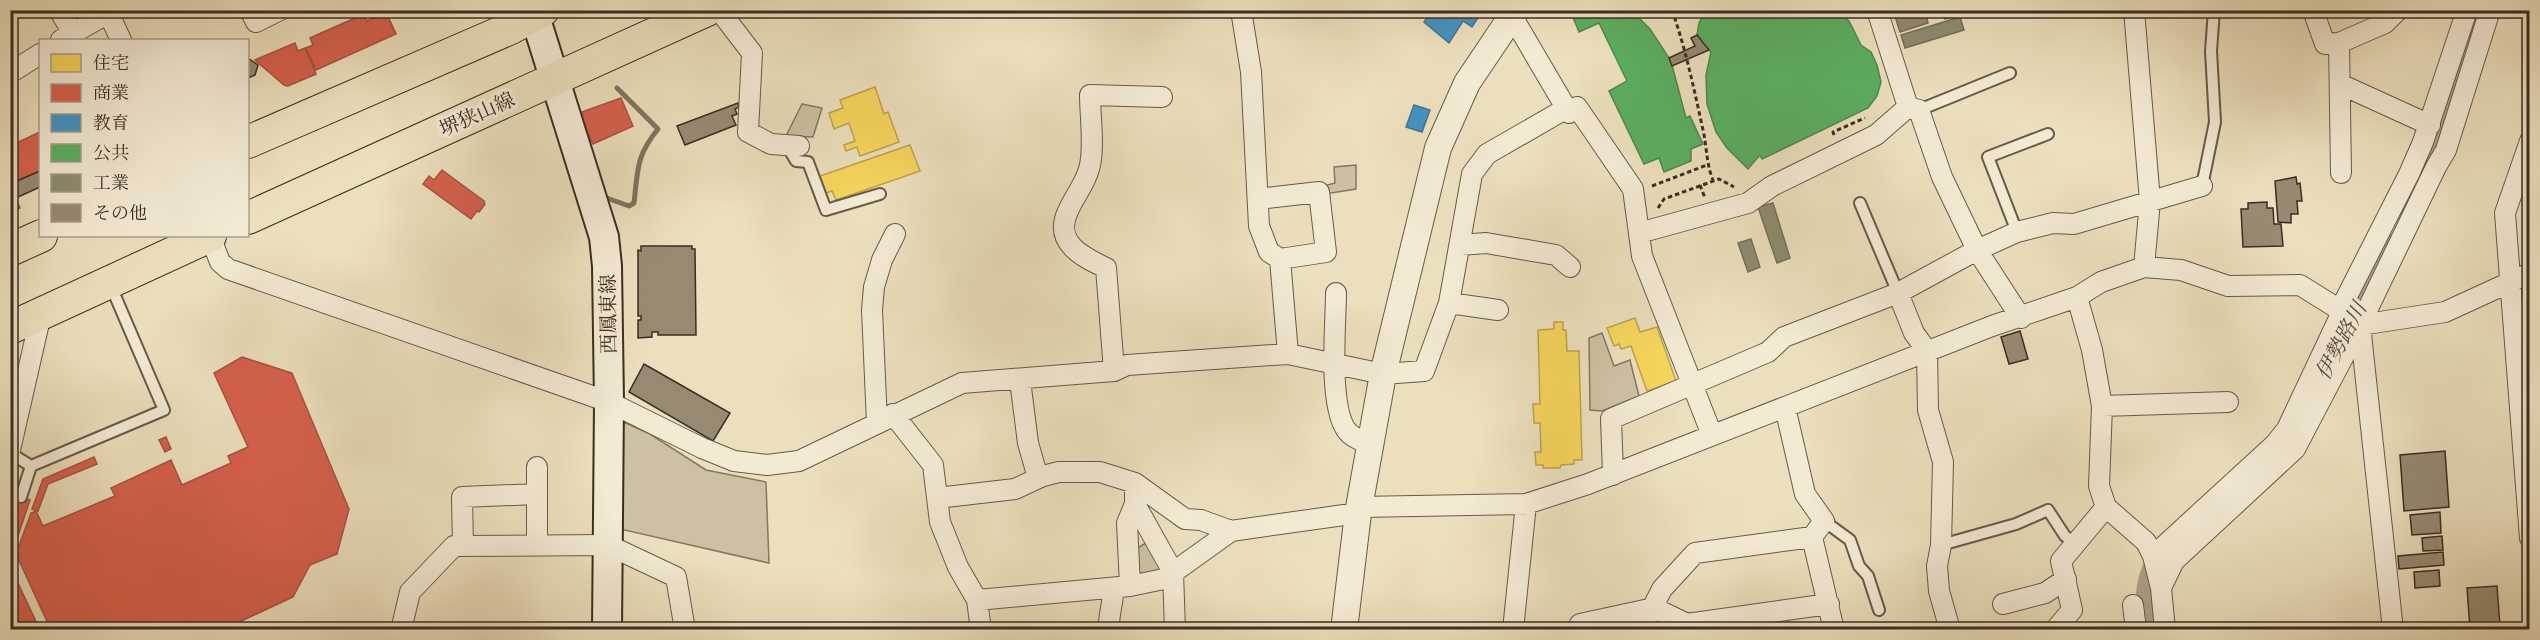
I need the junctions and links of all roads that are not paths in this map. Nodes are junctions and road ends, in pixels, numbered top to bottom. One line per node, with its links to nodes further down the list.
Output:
1 (59, 10): 17 (street)
2 (250, 10): 3 (street)
3 (280, 10)
4 (707, 10): 23 (main road, 堺狭山線)
5 (719, 10): 32 (street)
6 (1241, 10): 37 (street)
7 (1877, 10): 27 (street)
8 (2134, 10): 38 (street)
9 (2214, 10): 35 (lane)
10 (2313, 10): 19 (street)
11 (2398, 10): 19 (street)
12 (2467, 10): 29 (street)
13 (2490, 10): 33 (street)
14 (110, 11): 17 (street); 18 (street)
15 (537, 12): 23 (main road, 西鳳東線); 31 (main road)
16 (1514, 13): 26 (street); 69 (street)
17 (67, 37)
18 (121, 39)
19 (2339, 43): 24 (street)
20 (39, 55): 21 (street)
21 (10, 73)
22 (2010, 73): 27 (lane)
23 (555, 78): 40 (main road, 堺狭山線); 72 (main road, 西鳳東線)
24 (2340, 84): 29 (street); 34 (street)
25 (1162, 97): 68 (street)
26 (1567, 108): 42 (street); 47 (street)
27 (1914, 109): 42 (street); 49 (street)
28 (2048, 134): 41 (lane)
29 (2426, 136): 33 (street); 62 (street)
30 (2529, 141): 54 (street)
31 (249, 142)
32 (793, 146): 36 (lane)
33 (2446, 149): 62 (street)
34 (2341, 173)
35 (2202, 186): 38 (street)
36 (880, 194)
37 (1258, 199): 50 (street); 50 (street)
38 (2150, 201): 41 (street); 52 (street)
39 (1860, 203): 56 (lane)
40 (249, 218)
41 (2017, 232): 49 (street)
42 (1639, 233): 71 (street)
43 (895, 234): 76 (street)
44 (39, 237): 48 (main road)
45 (208, 237): 55 (main road)
46 (210, 237): 72 (street)
47 (1461, 245): 51 (street); 59 (street)
48 (10, 250)
49 (1977, 250): 56 (street); 63 (street)
50 (1280, 259): 66 (street)
51 (1570, 267)
52 (2144, 267): 58 (street); 62 (street)
53 (2529, 273): 54 (street)
54 (2510, 282): 62 (street); 94 (street)
55 (110, 284): 61 (main road); 80 (lane)
56 (1898, 292): 65 (street); 71 (street)
57 (1336, 294): 67 (street)
58 (2077, 297): 63 (street); 74 (street)
59 (1449, 303): 60 (street); 69 (street)
60 (1498, 310)
61 (41, 314): 64 (main road); 79 (street)
62 (2347, 316): 100 (street); 104 (street); 126 (street)
63 (2020, 318): 65 (street)
64 (10, 328)
65 (1927, 351): 75 (street); 98 (street)
66 (1288, 354): 67 (street); 68 (street)
67 (1334, 364): 69 (street); 78 (street)
68 (1114, 371): 70 (street)
69 (1383, 374): 78 (street)
70 (1020, 380): 76 (street); 83 (street)
71 (1692, 384): 77 (street); 82 (street)
72 (609, 402): 76 (street); 97 (main road, 西鳳東線)
73 (2228, 402): 74 (street)
74 (2102, 406): 90 (street)
75 (1785, 407): 77 (street); 92 (street)
76 (885, 419): 87 (street)
77 (1712, 435): 82 (street)
78 (1370, 445): 91 (street)
79 (10, 452): 80 (lane)
80 (31, 466): 86 (lane)
81 (537, 467): 85 (street)
82 (1613, 475): 89 (street)
83 (1038, 478): 84 (street); 87 (street)
84 (1135, 483): 88 (street); 93 (street)
85 (537, 494): 96 (street); 99 (street)
86 (21, 497)
87 (937, 498): 105 (street)
88 (1135, 504): 101 (street); 103 (street)
89 (1526, 504): 91 (street); 119 (street)
90 (2106, 507): 95 (street); 100 (street)
91 (1358, 510): 93 (street); 118 (street)
92 (1818, 529): 106 (street); 109 (street); 110 (lane)
93 (1231, 531): 101 (street)
94 (2529, 538)
95 (2075, 543): 98 (lane); 102 (street)
96 (537, 545): 97 (street); 99 (street)
97 (608, 545): 113 (main road, 西鳳東線); 114 (street)
98 (1941, 545): 122 (street)
99 (463, 546): 112 (street)
100 (2153, 556): 104 (street)
101 (1173, 572): 103 (street); 117 (street)
102 (2066, 579): 107 (street); 123 (street)
103 (1122, 587): 105 (street); 116 (street)
104 (2160, 587): 125 (street)
105 (977, 600): 115 (street)
106 (1829, 604): 109 (street); 121 (street)
107 (2003, 604)
108 (2133, 604): 124 (street)
109 (1654, 608): 111 (street); 120 (street)
110 (1879, 610)
111 (1580, 624)
112 (401, 630)
113 (607, 630)
114 (685, 630)
115 (981, 630)
116 (1109, 630)
117 (1175, 630)
118 (1344, 630)
119 (1513, 630)
120 (1641, 630)
121 (1834, 630)
122 (1950, 630)
123 (2055, 630)
124 (2136, 630)
125 (2165, 630)
126 (2393, 630)

